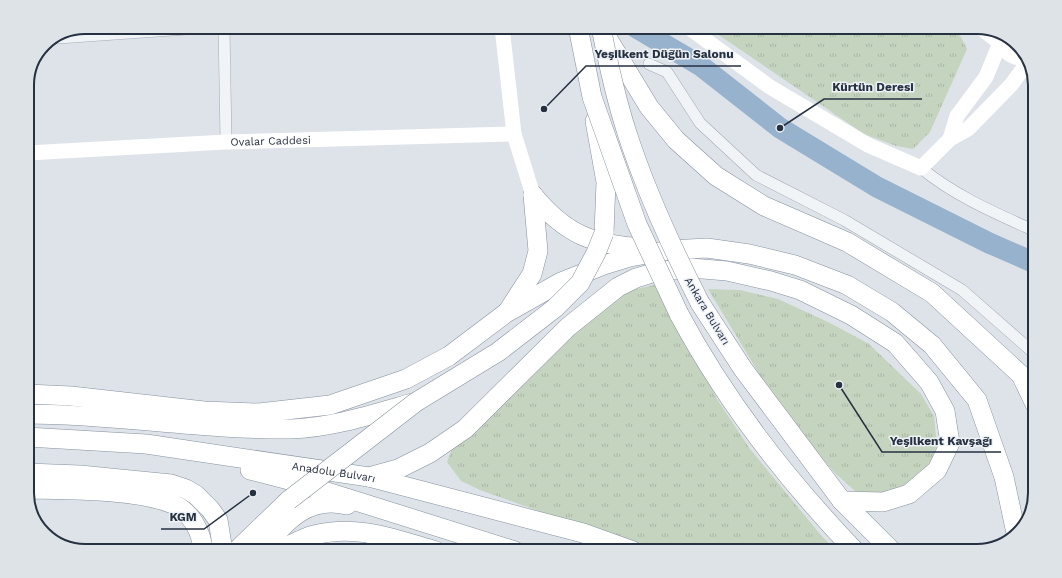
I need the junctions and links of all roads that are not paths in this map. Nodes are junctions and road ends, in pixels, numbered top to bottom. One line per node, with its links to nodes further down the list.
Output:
1 (115, 34): 8 (street)
2 (224, 34): 17 (street)
3 (503, 34): 15 (street)
4 (579, 34): 14 (highway, Ankara Bulvarı, bridge)
5 (602, 34): 36 (highway, Ankara Bulvarı, bridge)
6 (605, 34): 26 (highway)
7 (698, 34): 19 (street)
8 (67, 37)
9 (998, 39): 16 (street)
10 (1000, 39): 11 (street)
11 (1020, 58)
12 (649, 64): 24 (street)
13 (1024, 67): 16 (street)
14 (592, 98): 29 (highway, bridge); 47 (highway, Ankara Bulvarı, bridge)
15 (514, 134): 17 (street, Ovalar Caddesi); 20 (street)
16 (950, 139): 19 (street)
17 (226, 142): 18 (street, Ovalar Caddesi)
18 (34, 153)
19 (921, 168): 21 (street)
20 (533, 195): 22 (highway); 23 (highway)
21 (1028, 228)
22 (670, 250): 23 (highway); 37 (highway)
23 (506, 313): 28 (highway)
24 (1028, 348)
25 (34, 385): 28 (highway)
26 (1028, 390)
27 (34, 394): 28 (highway)
28 (71, 396)
29 (416, 402): 30 (highway); 42 (highway, bridge)
30 (34, 414)
31 (34, 437): 32 (highway, Anadolu Bulvarı)
32 (162, 446): 34 (highway, Anadolu Bulvarı); 38 (highway)
33 (34, 473): 41 (highway)
34 (369, 477): 36 (highway); 46 (highway, Anadolu Bulvarı)
35 (34, 490): 40 (highway)
36 (842, 501): 48 (highway, Ankara Bulvarı)
37 (1015, 527)
38 (443, 529): 43 (highway); 45 (highway)
39 (372, 543): 44 (highway)
40 (201, 544)
41 (223, 544)
42 (243, 544)
43 (267, 544)
44 (293, 544)
45 (492, 544)
46 (615, 544)
47 (849, 544)
48 (885, 544)

